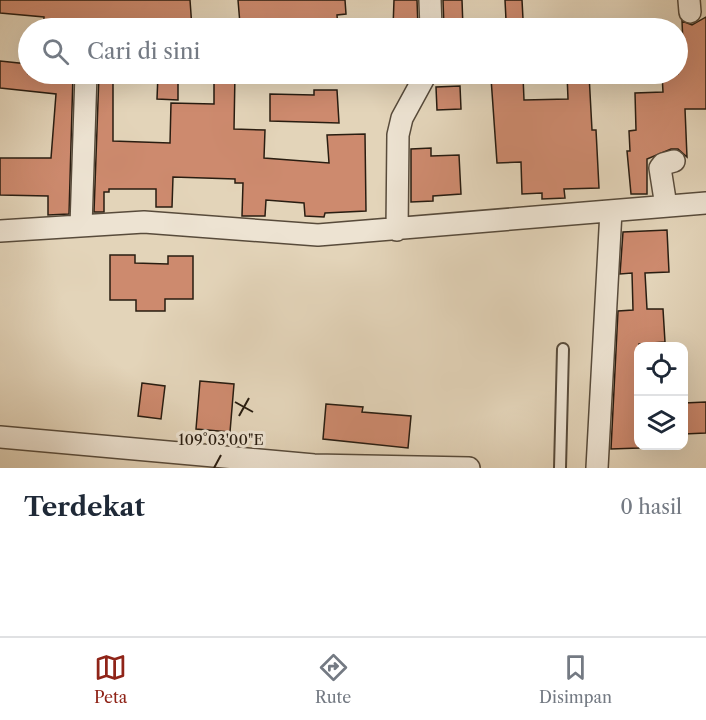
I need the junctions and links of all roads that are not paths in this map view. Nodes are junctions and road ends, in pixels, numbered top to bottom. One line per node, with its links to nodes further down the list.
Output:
1 (430, 0): 2 (street)
2 (430, 18)
3 (86, 84): 9 (street)
4 (421, 84): 10 (street)
5 (674, 161): 7 (street)
6 (706, 203): 7 (street)
7 (666, 206): 8 (street)
8 (611, 211): 10 (street); 16 (street)
9 (81, 226): 10 (street); 11 (street)
10 (397, 230)
11 (0, 231)
12 (563, 349): 15 (lane)
13 (0, 437): 14 (street)
14 (469, 468)
15 (560, 468)
16 (597, 468)

